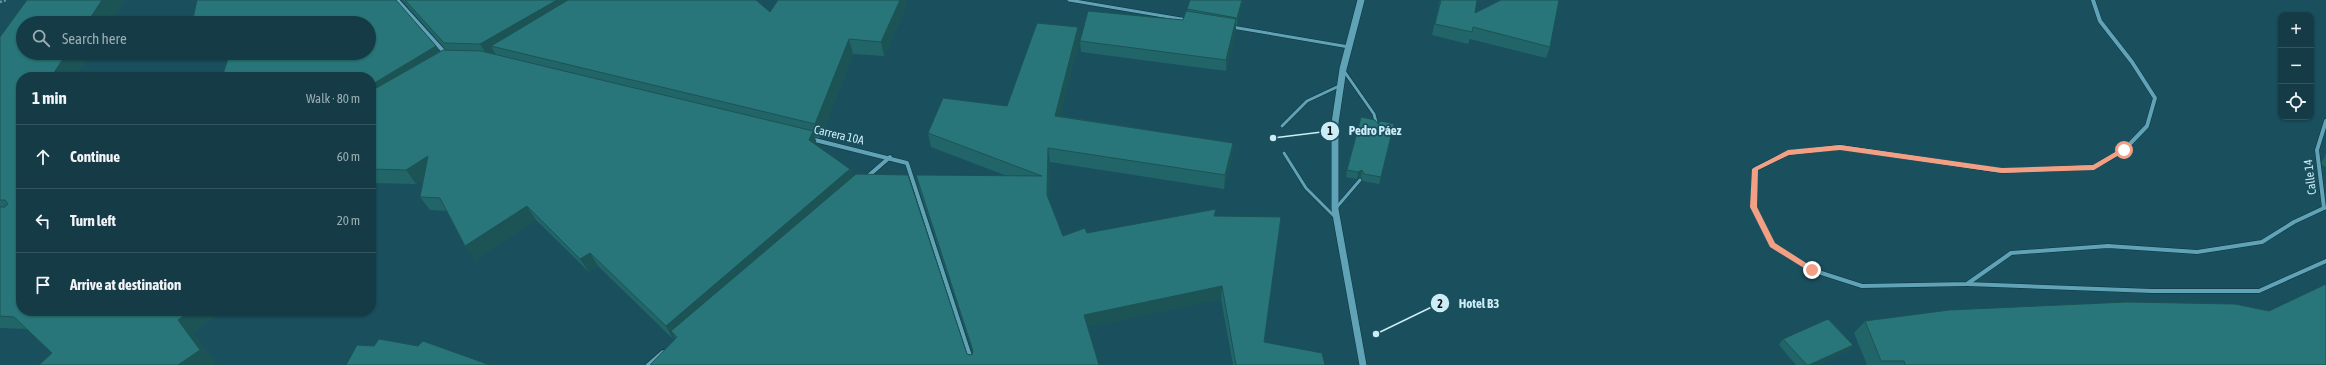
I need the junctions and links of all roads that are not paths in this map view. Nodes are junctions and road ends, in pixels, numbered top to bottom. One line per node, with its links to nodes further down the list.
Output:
1 (397, 0): 8 (street)
2 (1069, 0): 5 (lane)
3 (1361, 0): 7 (street)
4 (2093, 0): 23 (street)
5 (1193, 21)
6 (1224, 26): 7 (lane)
7 (1349, 47): 9 (street)
8 (451, 60)
9 (1343, 69): 10 (street); 13 (lane)
10 (1341, 85): 12 (lane); 19 (street)
11 (2326, 121): 20 (street, Calle 14)
12 (1282, 126)
13 (1377, 128)
14 (805, 137): 16 (street, Carrera 10A)
15 (1284, 153): 21 (lane)
16 (890, 157): 17 (street); 26 (street, Carrera 10A)
17 (865, 178)
18 (1360, 180): 19 (lane)
19 (1335, 209): 21 (street)
20 (2325, 210): 23 (street)
21 (1336, 218): 27 (street)
22 (2326, 261): 23 (street)
23 (1967, 284)
24 (666, 349): 25 (street)
25 (648, 365)
26 (973, 365)
27 (1362, 365)

